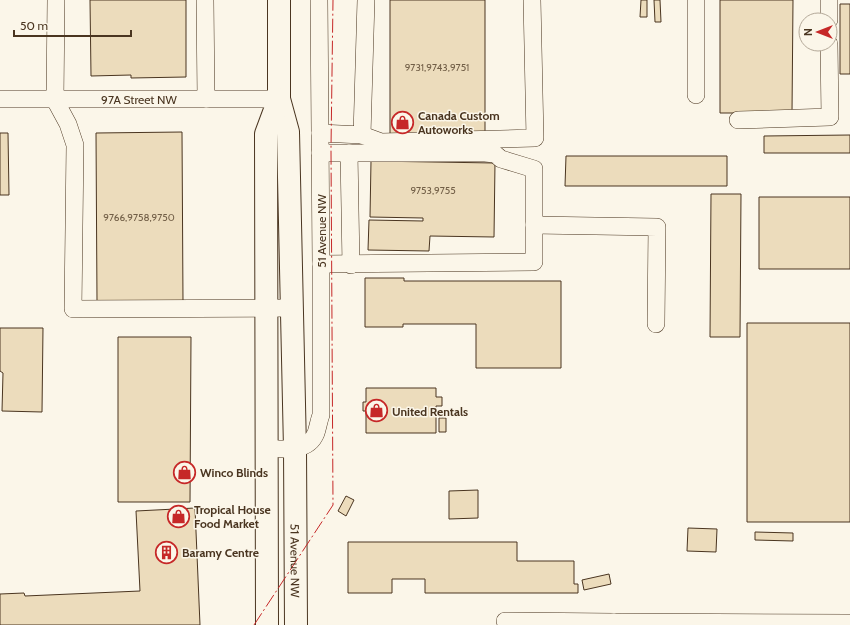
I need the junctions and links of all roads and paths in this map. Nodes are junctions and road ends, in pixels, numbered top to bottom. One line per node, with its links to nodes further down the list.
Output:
1 (56, 0): 15 (street)
2 (205, 0): 13 (street)
3 (279, 0): 14 (main road, 51 Avenue NW)
4 (319, 0): 17 (street, 51 Avenue NW)
5 (366, 0): 18 (street)
6 (532, 0): 18 (street)
7 (696, 0): 11 (street)
8 (829, 0): 9 (street)
9 (829, 12)
10 (829, 52): 16 (street)
11 (696, 95)
12 (0, 99): 15 (street, 97A Street NW)
13 (206, 99): 14 (street, 97A Street NW); 15 (street, 97A Street NW)
14 (279, 99): 24 (main road, 51 Avenue NW); 25 (main road, 51 Avenue NW)
15 (55, 100): 24 (street)
16 (738, 120)
17 (320, 133): 18 (street); 19 (street, 51 Avenue NW)
18 (362, 135)
19 (320, 153): 20 (street); 22 (street, 51 Avenue NW)
20 (349, 154): 21 (street); 23 (street)
21 (534, 225): 23 (street); 26 (street)
22 (321, 264): 23 (street); 28 (street, 51 Avenue NW)
23 (351, 265)
24 (266, 308): 25 (street); 27 (main road, 51 Avenue NW)
25 (292, 308): 28 (main road, 51 Avenue NW)
26 (656, 324)
27 (266, 448): 28 (street); 32 (main road, 51 Avenue NW)
28 (295, 449): 33 (main road, 51 Avenue NW)
29 (505, 621): 30 (street)
30 (614, 623): 31 (street)
31 (850, 623)
32 (267, 625)
33 (296, 625)

